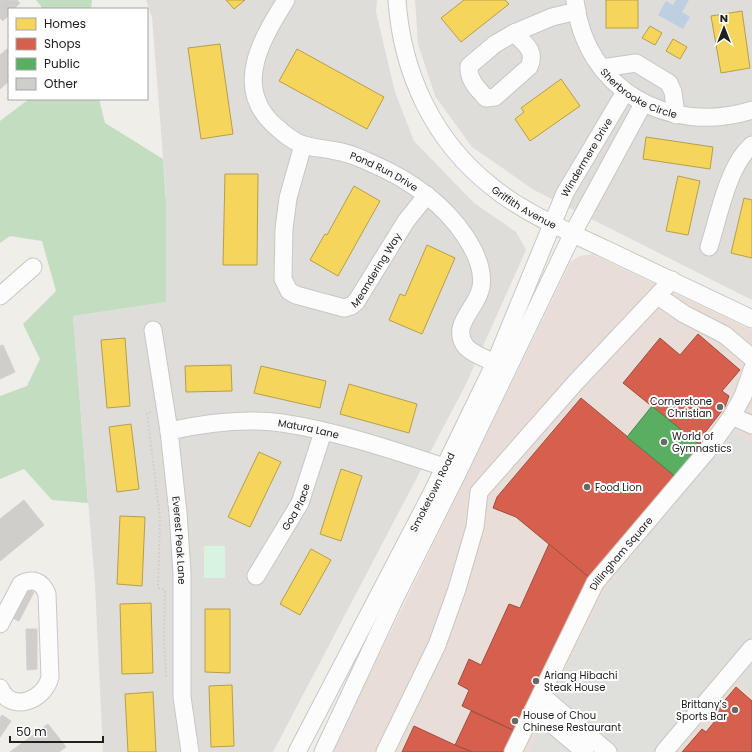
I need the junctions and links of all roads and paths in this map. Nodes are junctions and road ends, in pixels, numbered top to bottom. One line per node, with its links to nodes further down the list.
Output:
1 (286, 0): 10 (street, Pond Run Drive)
2 (397, 0): 13 (street, Griffith Avenue)
3 (576, 6): 4 (street); 5 (street, Sherbrooke Circle)
4 (514, 33)
5 (602, 68): 6 (street, Sherbrooke Circle); 9 (street)
6 (625, 92): 7 (street, Sherbrooke Circle); 13 (street, Windermere Drive)
7 (643, 104): 9 (street, Sherbrooke Circle); 14 (street)
8 (752, 111): 9 (street, Sherbrooke Circle)
9 (676, 115)
10 (303, 145): 12 (street, Pond Run Drive); 12 (street, Meandering Way)
11 (752, 145): 15 (street)
12 (427, 195): 23 (street, Pond Run Drive)
13 (552, 224): 14 (street, Griffith Avenue); 23 (street, Smoketown Road)
14 (573, 233): 17 (street, Griffith Avenue); 39 (street, Smoketown Road)
15 (709, 247)
16 (33, 266): 18 (street)
17 (672, 280): 19 (street); 20 (street, Griffith Avenue)
18 (0, 296)
19 (658, 296): 22 (street); 40 (street)
20 (752, 319)
21 (153, 330): 28 (street, Everest Peak Lane)
22 (752, 358)
23 (495, 364): 30 (street, Smoketown Road)
24 (752, 370): 26 (street, Dillingham Square)
25 (156, 411): 34 (path)
26 (732, 416): 27 (street); 36 (street, Dillingham Square)
27 (752, 425)
28 (169, 431): 29 (street, Matura Lane); 37 (street, Everest Peak Lane)
29 (323, 432): 30 (street, Matura Lane); 31 (street, Goa Place)
30 (444, 468): 38 (street, Smoketown Road)
31 (256, 576)
32 (0, 624): 35 (street)
33 (752, 648): 44 (street)
34 (166, 679)
35 (2, 697)
36 (537, 702): 41 (street, Dillingham Square); 42 (street); 43 (street)
37 (190, 752)
38 (297, 752)
39 (323, 752)
40 (385, 752)
41 (513, 752)
42 (585, 752)
43 (608, 752)
44 (664, 752)

